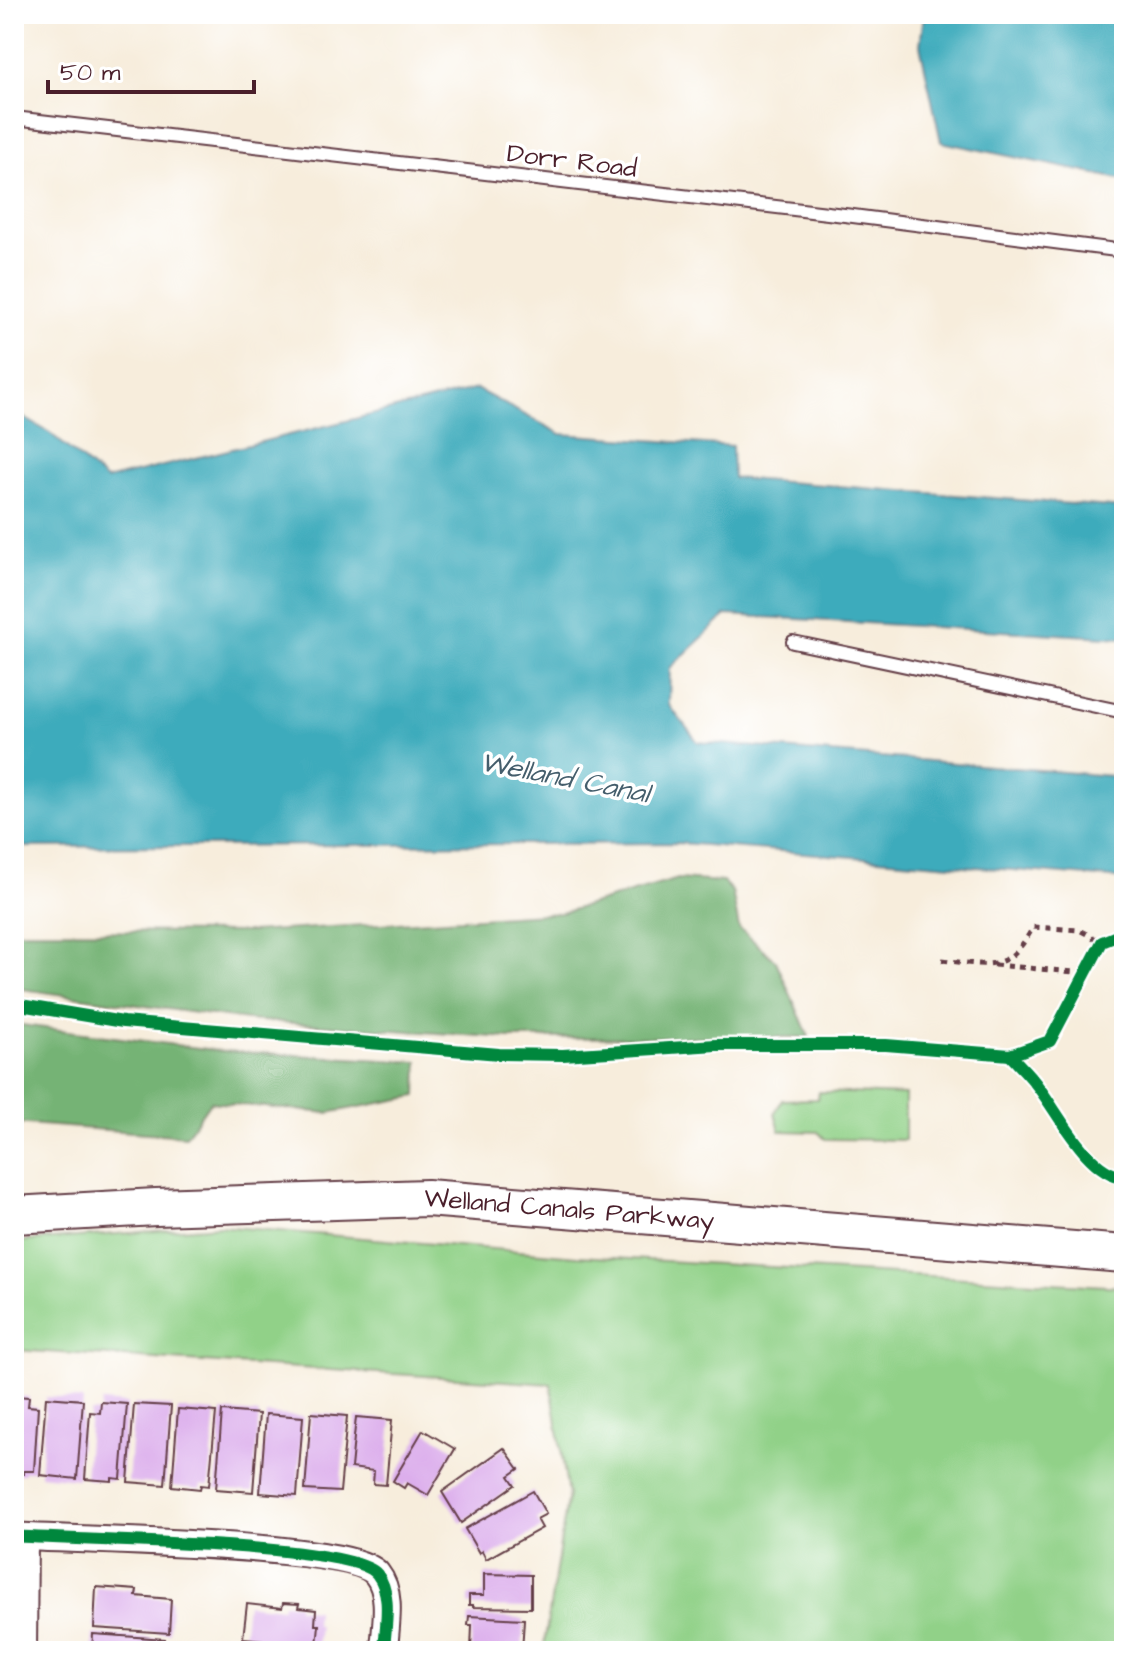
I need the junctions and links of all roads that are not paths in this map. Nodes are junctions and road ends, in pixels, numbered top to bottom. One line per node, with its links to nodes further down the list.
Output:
1 (14, 118): 2 (lane, Dorr Road)
2 (1124, 251)
3 (793, 642): 4 (lane)
4 (1124, 712)
5 (14, 1215): 6 (main road, Welland Canals Parkway)
6 (1124, 1254)
7 (19, 1536): 8 (street); 9 (street)
8 (23, 1651)
9 (384, 1651)

